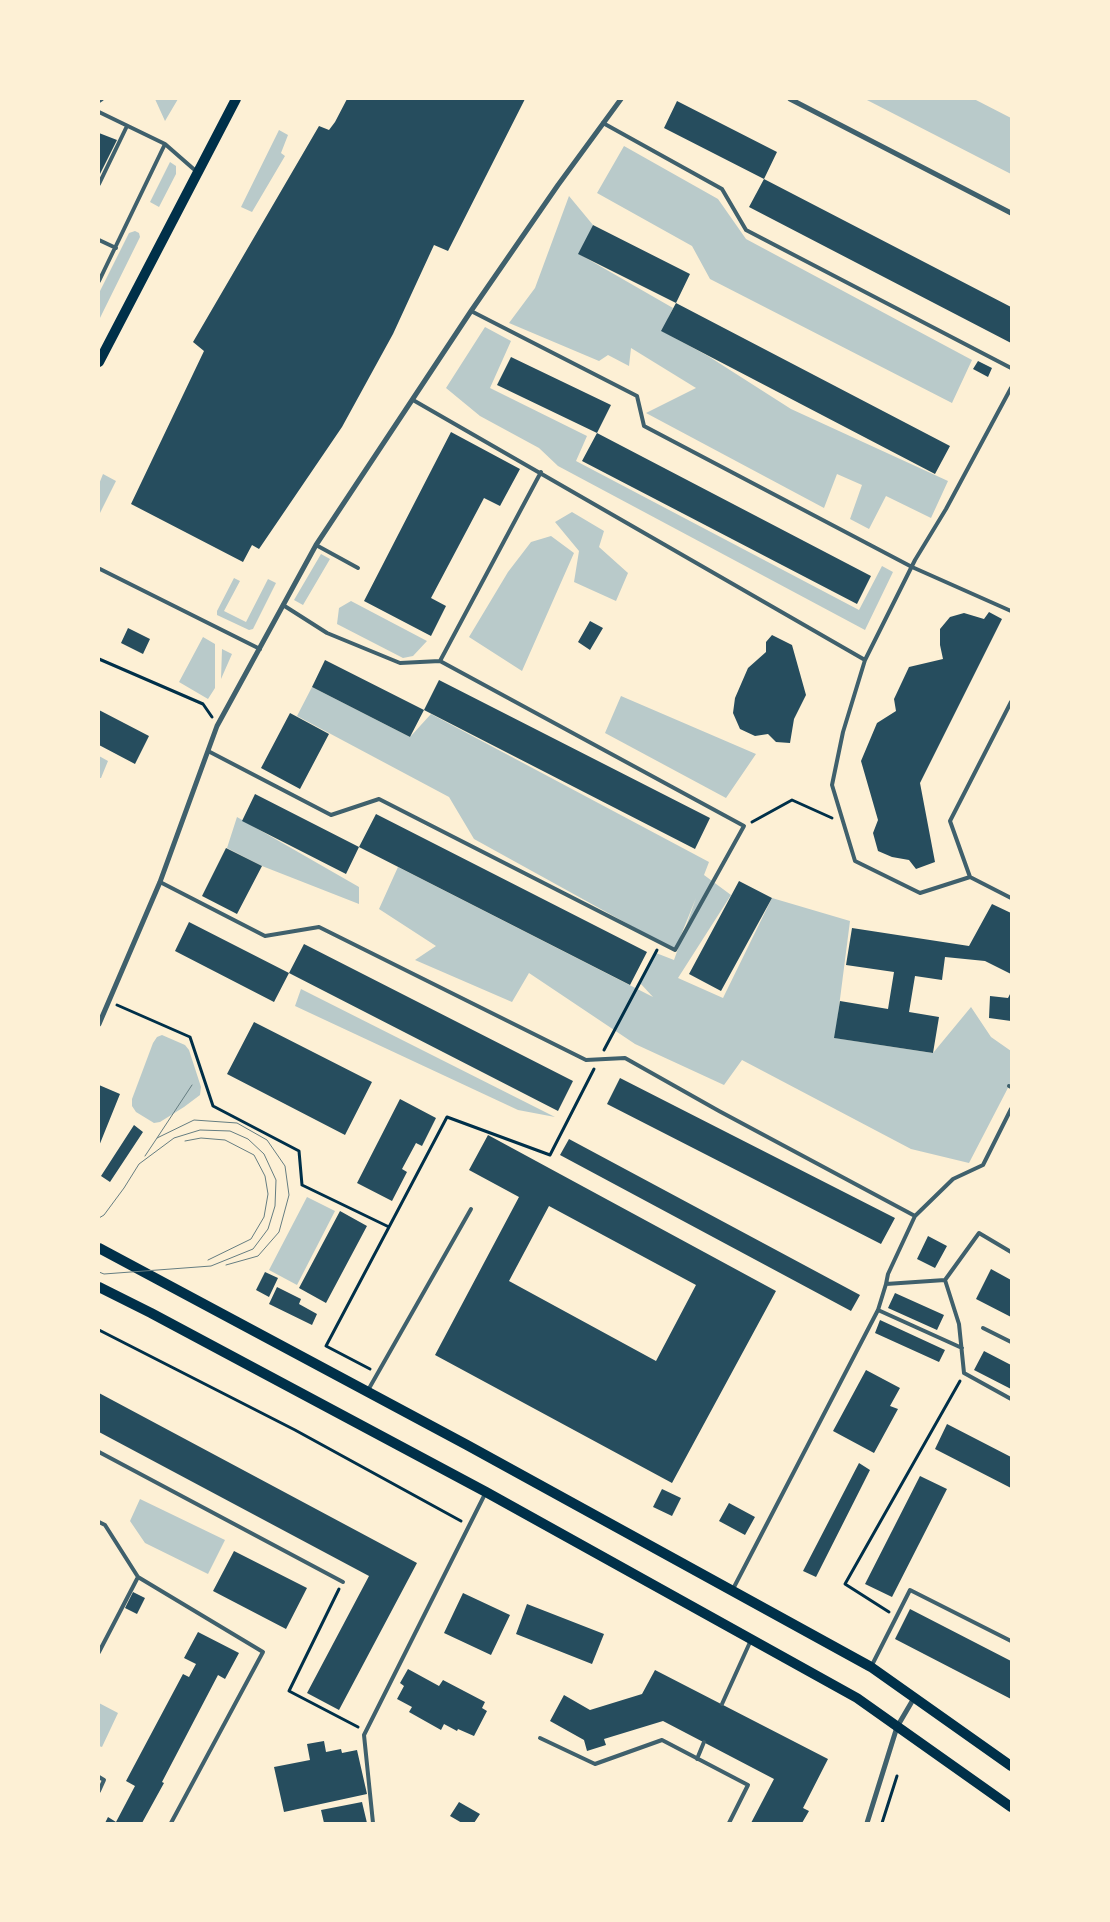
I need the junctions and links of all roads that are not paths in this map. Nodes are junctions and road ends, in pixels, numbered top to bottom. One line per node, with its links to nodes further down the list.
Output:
1 (102, 99): 5 (lane)
2 (236, 99): 10 (main road)
3 (621, 99): 7 (street)
4 (790, 99): 12 (street)
5 (99, 101)
6 (99, 112): 8 (lane)
7 (603, 123): 16 (street); 18 (lane)
8 (127, 126): 9 (lane); 11 (lane)
9 (165, 144): 10 (lane); 14 (lane)
10 (197, 172): 17 (main road)
11 (99, 184)
12 (1011, 212)
13 (99, 240): 14 (lane)
14 (116, 248): 15 (lane)
15 (99, 278)
16 (471, 312): 20 (street); 23 (lane)
17 (99, 362)
18 (1011, 368)
19 (1011, 388): 23 (lane)
20 (413, 400): 21 (lane); 22 (street)
21 (541, 472): 29 (lane); 30 (lane)
22 (316, 545): 24 (lane); 26 (street)
23 (912, 567): 27 (lane); 29 (lane)
24 (358, 568)
25 (99, 569): 28 (lane)
26 (282, 605): 28 (street); 30 (lane)
27 (1011, 611)
28 (260, 649): 32 (street)
29 (865, 660): 33 (lane)
30 (440, 661): 32 (lane)
31 (1011, 705): 33 (lane)
32 (208, 751): 34 (street)
33 (970, 877): 35 (lane)
34 (160, 882): 36 (street); 39 (lane)
35 (1011, 898)
36 (99, 1024)
37 (1011, 1109): 39 (lane)
38 (471, 1210): 49 (lane)
39 (916, 1216): 43 (lane)
40 (99, 1248): 49 (main road)
41 (1011, 1252): 42 (lane)
42 (946, 1280): 43 (lane); 48 (lane)
43 (886, 1284): 45 (lane)
44 (99, 1287): 52 (main road)
45 (878, 1310): 48 (lane); 56 (lane)
46 (983, 1328): 47 (lane)
47 (1011, 1342)
48 (962, 1348): 50 (lane)
49 (368, 1392): 56 (main road)
50 (1011, 1399)
51 (99, 1452): 55 (lane)
52 (486, 1492): 57 (main road); 72 (lane)
53 (99, 1522): 54 (lane)
54 (138, 1577): 59 (lane); 71 (lane)
55 (343, 1582)
56 (732, 1591): 60 (main road)
57 (752, 1639): 62 (lane); 63 (main road)
58 (1011, 1641): 60 (lane)
59 (99, 1652)
60 (871, 1667): 61 (main road)
61 (914, 1698): 63 (street); 67 (main road)
62 (722, 1704)
63 (897, 1726): 70 (main road); 74 (street)
64 (540, 1738): 66 (lane)
65 (704, 1742): 66 (lane)
66 (697, 1759): 73 (lane)
67 (1011, 1766)
68 (99, 1777): 69 (lane)
69 (99, 1790)
70 (1011, 1806)
71 (171, 1823)
72 (373, 1823)
73 (730, 1823)
74 (867, 1823)

